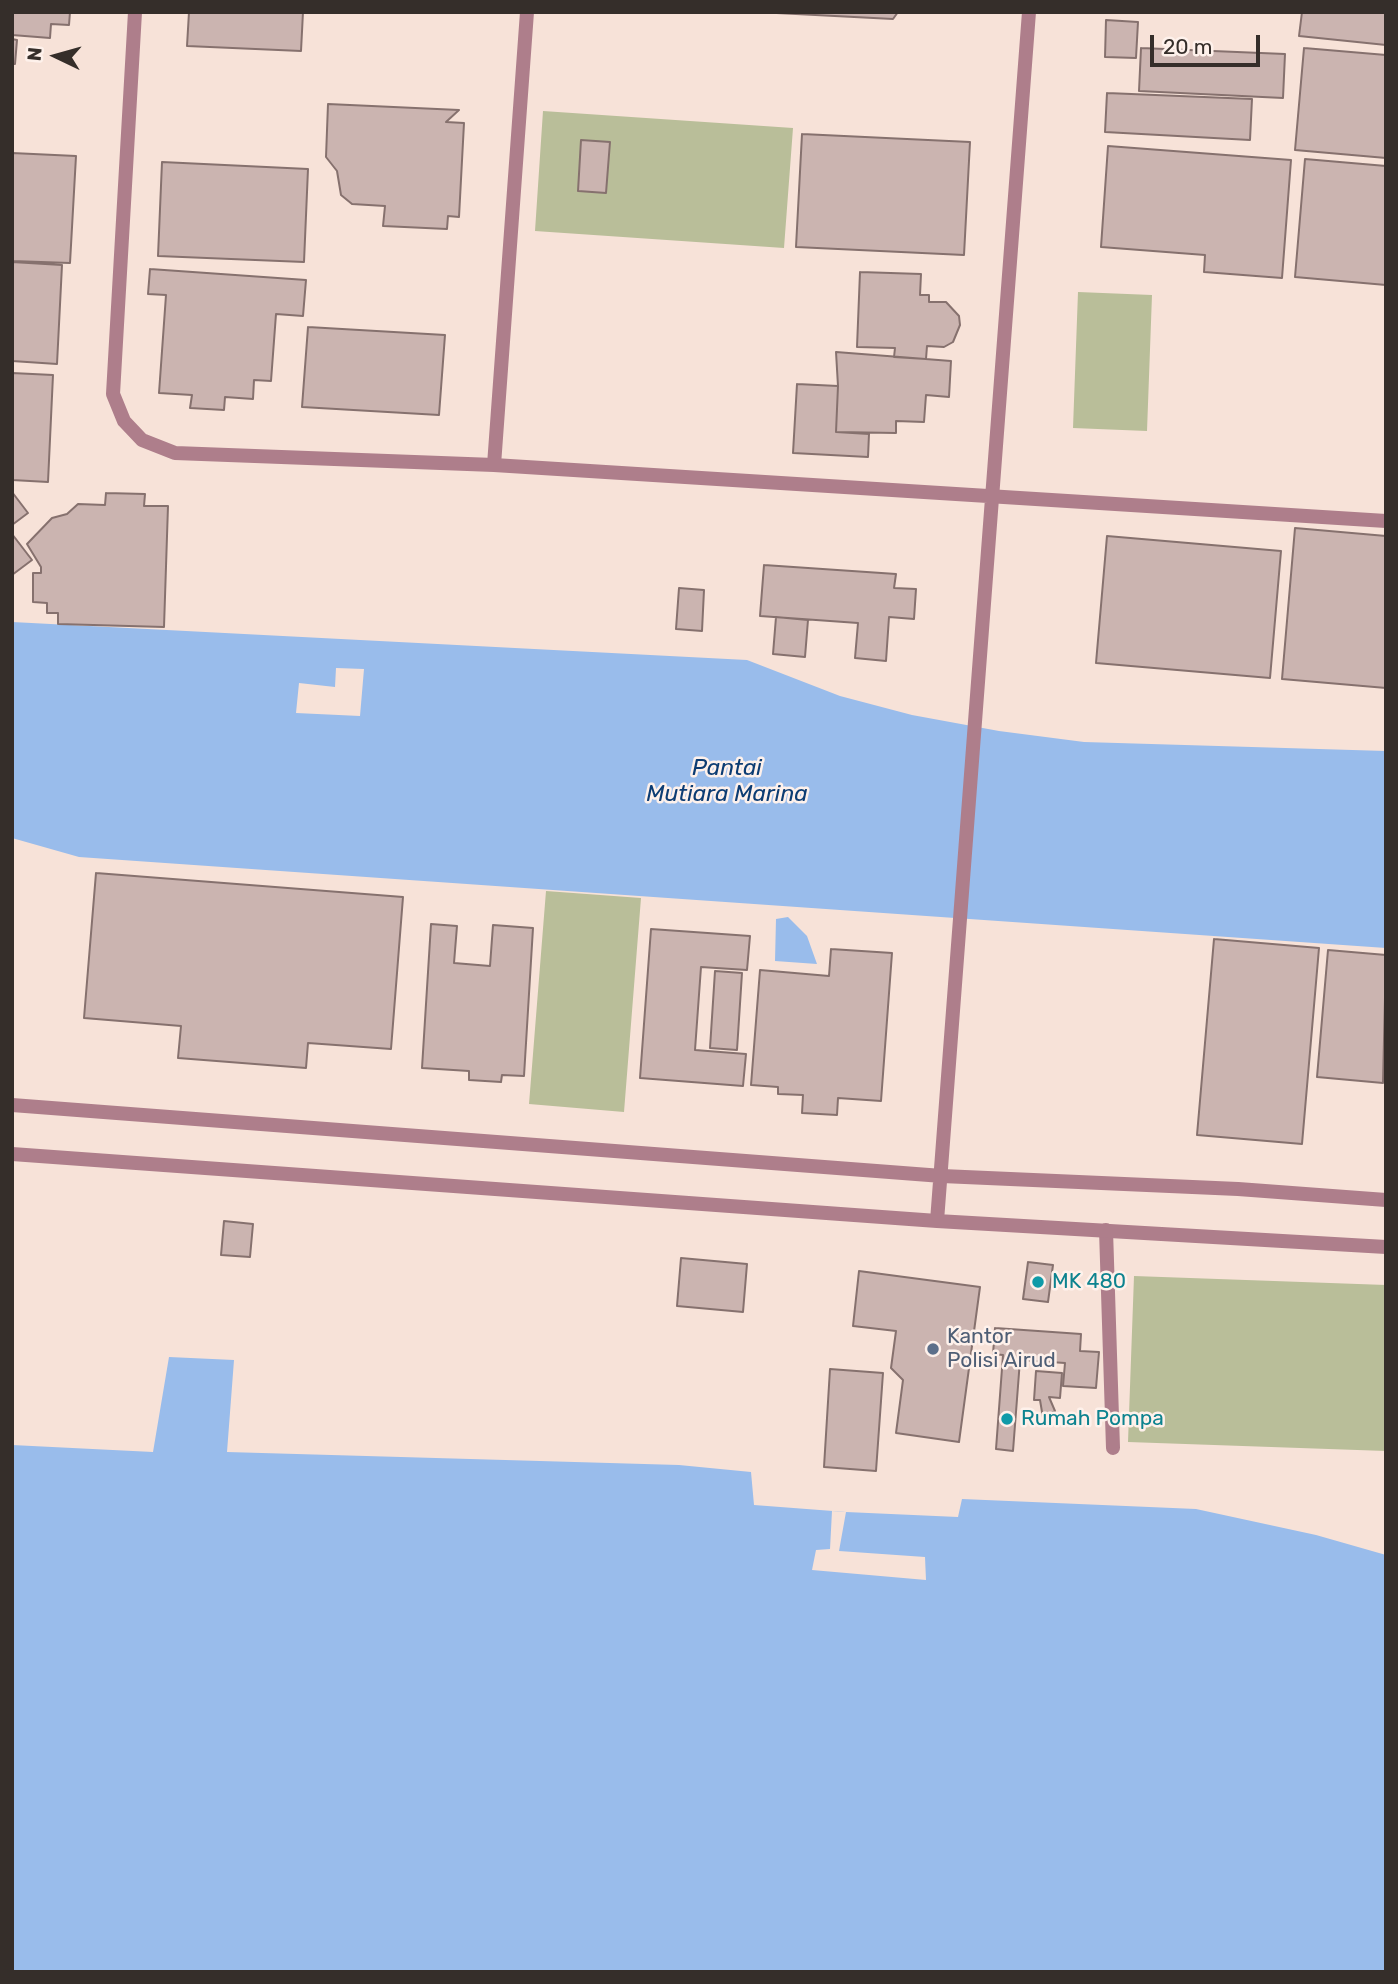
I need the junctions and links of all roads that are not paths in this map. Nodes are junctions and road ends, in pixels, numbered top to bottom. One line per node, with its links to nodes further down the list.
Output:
1 (135, 12): 4 (street)
2 (527, 12): 4 (street)
3 (1029, 12): 5 (street)
4 (494, 465): 5 (street)
5 (992, 496): 6 (street); 9 (street)
6 (1386, 521)
7 (12, 1105): 9 (street)
8 (12, 1154): 11 (street)
9 (942, 1176): 10 (street); 11 (street)
10 (1386, 1200)
11 (937, 1221): 12 (street)
12 (1106, 1230): 13 (street); 14 (street)
13 (1386, 1247)
14 (1113, 1448)

